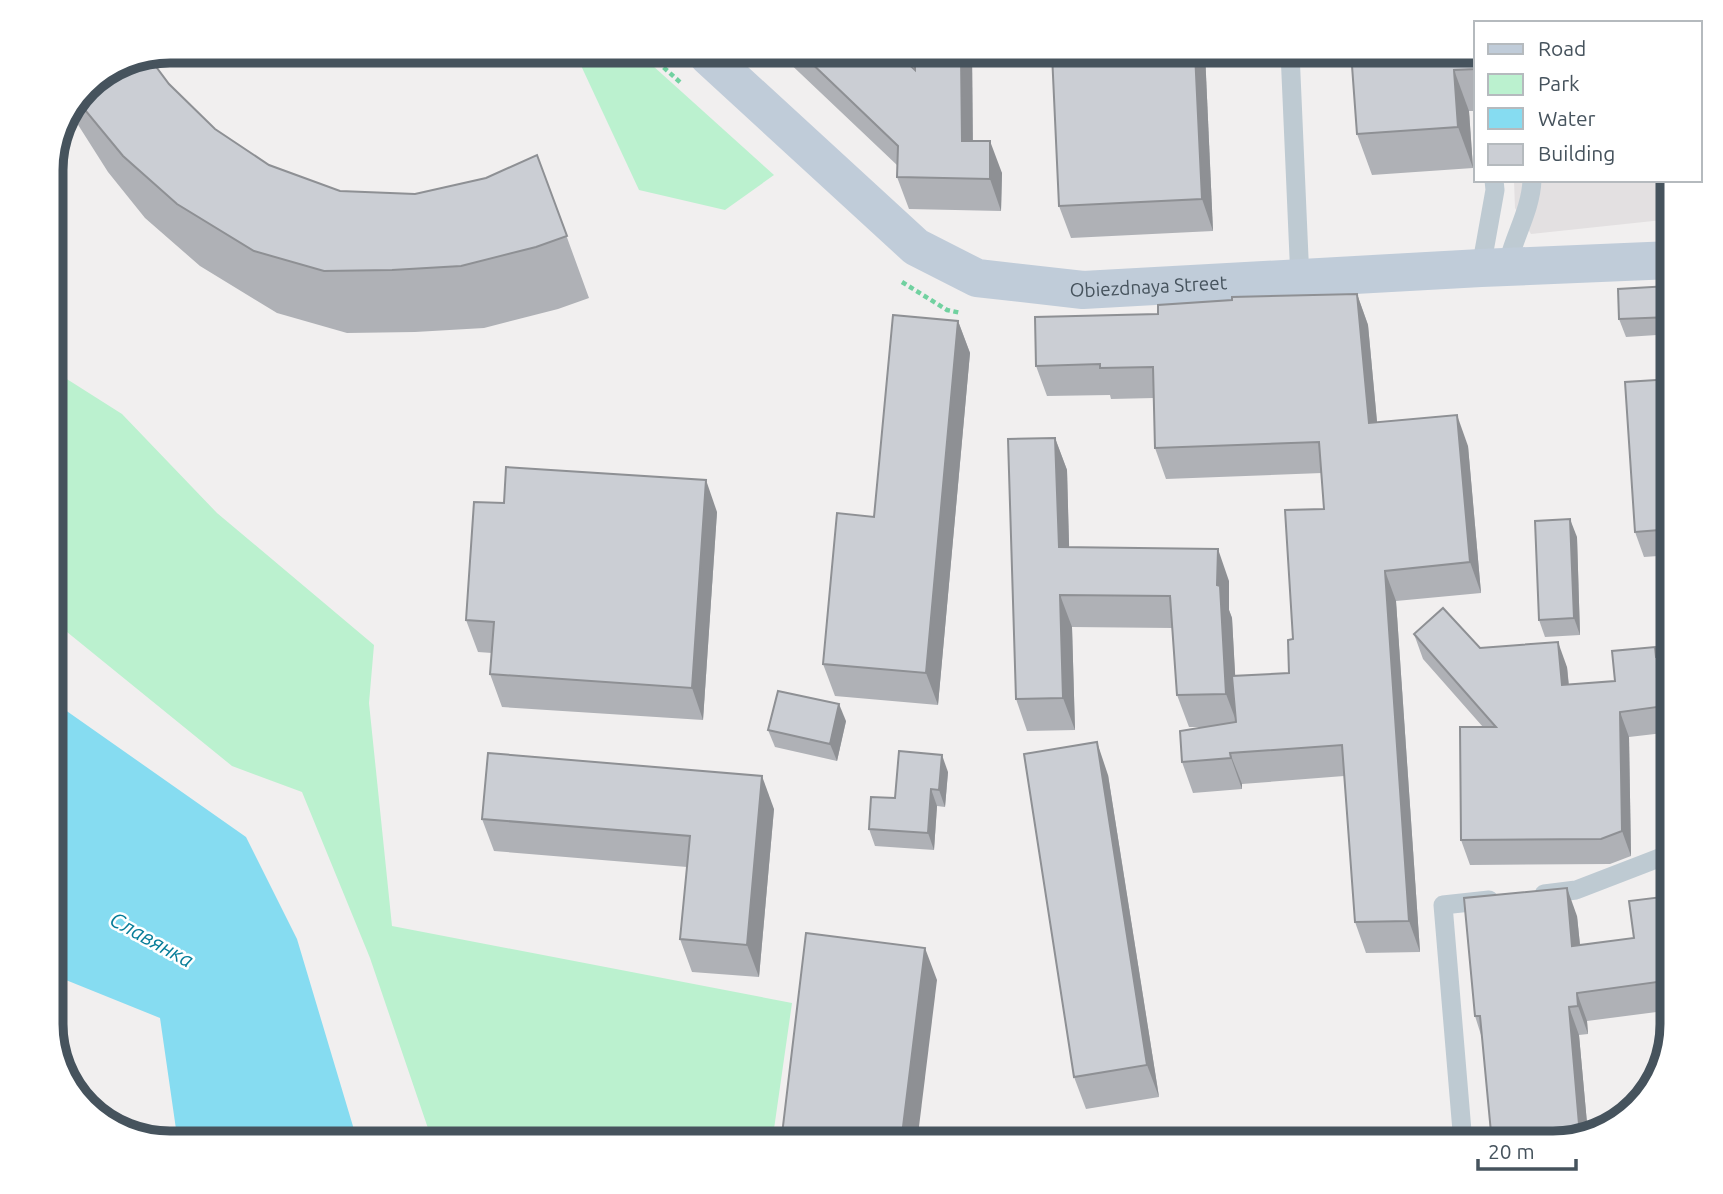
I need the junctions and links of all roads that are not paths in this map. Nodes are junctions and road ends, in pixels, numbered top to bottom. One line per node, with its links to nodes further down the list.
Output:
1 (716, 63): 7 (main road, Obiezdnaya Street)
2 (1290, 63): 7 (lane)
3 (1494, 182): 6 (lane)
4 (1532, 182): 6 (lane)
5 (1660, 260): 6 (main road, Obiezdnaya Street)
6 (1494, 267): 7 (main road, Obiezdnaya Street)
7 (1300, 280)
8 (1660, 858): 9 (lane)
9 (1462, 1131)

